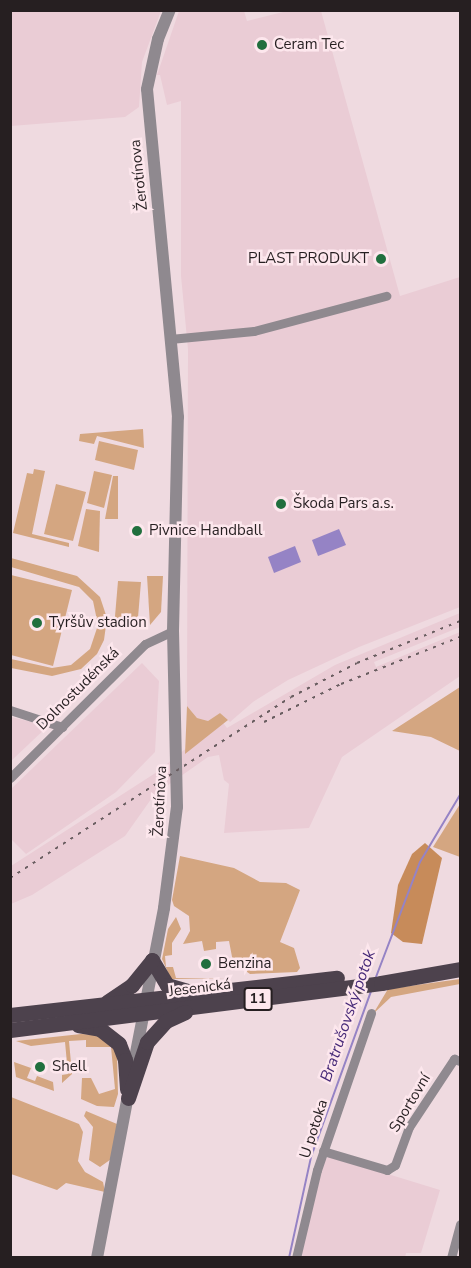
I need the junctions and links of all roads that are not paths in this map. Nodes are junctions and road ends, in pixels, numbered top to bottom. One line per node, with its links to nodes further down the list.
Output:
1 (170, 10): 3 (street, Žerotínova)
2 (386, 296): 3 (street)
3 (170, 339): 4 (street, Žerotínova)
4 (173, 631): 6 (street, Dolnostudénská); 8 (street, Žerotínova)
5 (10, 710): 6 (street)
6 (62, 727): 7 (street, Dolnostudénská)
7 (10, 778)
8 (152, 960): 10 (main road); 11 (main road); 12 (street, Žerotínova)
9 (460, 969): 10 (main road, Jesenická / 11)
10 (203, 1000): 12 (main road, Jesenická / 11); 18 (main road)
11 (101, 1006): 12 (main road, Jesenická / 11); 14 (main road, Jesenická / 11)
12 (144, 1007): 15 (main road, Jesenická / 11); 18 (street, Žerotínova)
13 (371, 1013): 19 (street, U potoka)
14 (10, 1015)
15 (60, 1023): 16 (main road, Jesenická / 11); 18 (main road)
16 (10, 1030)
17 (460, 1061): 19 (street, Sportovní)
18 (128, 1098): 21 (street, Žerotínova)
19 (323, 1150): 22 (street, U potoka)
20 (460, 1224): 23 (street)
21 (97, 1257)
22 (296, 1257)
23 (451, 1257)

